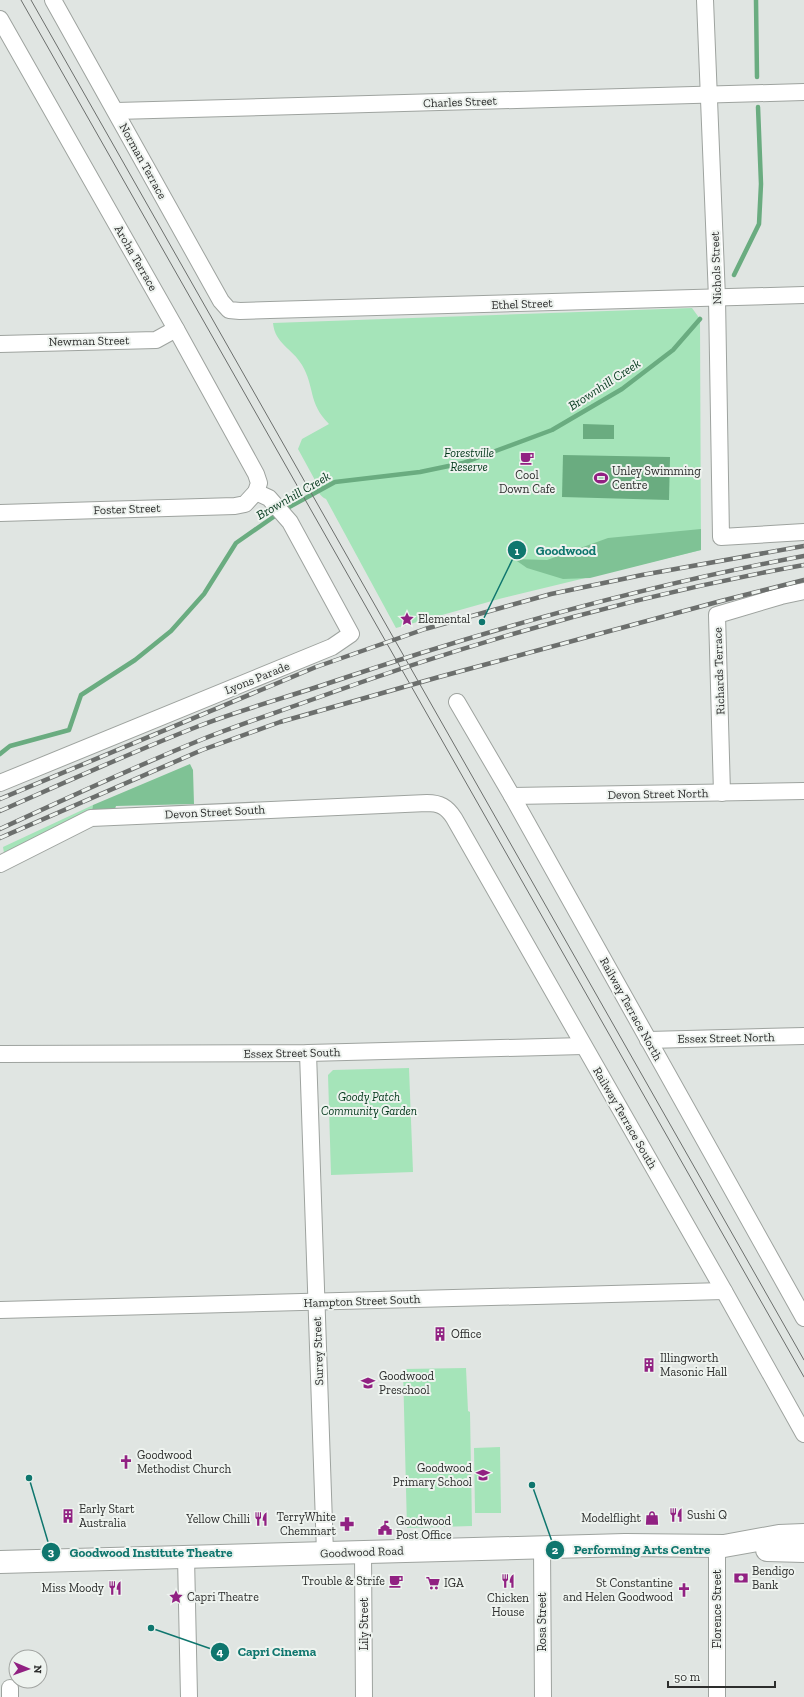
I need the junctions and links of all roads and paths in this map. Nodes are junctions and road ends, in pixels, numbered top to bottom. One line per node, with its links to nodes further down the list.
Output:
1 (53, 0): 6 (street, Norman Terrace)
2 (705, 0): 5 (street, Nichols Street)
3 (0, 19): 10 (street, Aroha Terrace)
4 (804, 92): 5 (street, Charles Street)
5 (709, 94): 6 (street, Charles Street); 8 (street, Nichols Street)
6 (116, 112): 9 (street, Norman Terrace)
7 (804, 296): 8 (street, Ethel Street)
8 (717, 298): 9 (street, Ethel Street); 14 (street, Nichols Street)
9 (240, 311)
10 (176, 329): 11 (street, Newman Street); 12 (street, Aroha Terrace)
11 (0, 344)
12 (259, 496): 13 (street, Foster Street); 17 (street, Lyons Parade)
13 (0, 512)
14 (804, 532)
15 (804, 591): 19 (street, Richards Terrace)
16 (457, 702): 20 (street, Railway Terrace North)
17 (4, 781)
18 (804, 791): 19 (street, Devon Street North)
19 (722, 793): 20 (street, Devon Street North)
20 (512, 796): 24 (street, Railway Terrace North)
21 (441, 805): 22 (street, Devon Street South); 25 (street, Railway Terrace South)
22 (0, 864)
23 (804, 1036): 24 (street, Essex Street North)
24 (648, 1040): 28 (street, Railway Terrace North)
25 (584, 1046): 26 (street, Essex Street South); 30 (street, Railway Terrace South)
26 (308, 1053): 27 (street, Essex Street South); 31 (street, Surrey Street)
27 (0, 1054)
28 (788, 1288): 29 (street); 33 (street, Railway Terrace North)
29 (804, 1288)
30 (724, 1290): 31 (street, Hampton Street South); 34 (street, Railway Terrace South)
31 (316, 1302): 32 (street, Hampton Street South); 41 (street, Surrey Street)
32 (0, 1310)
33 (804, 1318)
34 (804, 1434)
35 (804, 1535): 37 (main road, Goodwood Road)
36 (0, 1545): 43 (main road)
37 (721, 1546): 38 (main road, Goodwood Road); 39 (main road, Goodwood Road); 47 (street, Florence Street)
38 (542, 1547): 40 (main road, Goodwood Road); 46 (street, Rosa Street)
39 (804, 1551)
40 (363, 1552): 41 (main road, Goodwood Road); 45 (street, Lily Street)
41 (325, 1553): 42 (main road, Goodwood Road)
42 (186, 1557): 43 (main road, Goodwood Road); 44 (street)
43 (0, 1562)
44 (189, 1697)
45 (364, 1697)
46 (543, 1697)
47 (717, 1697)

